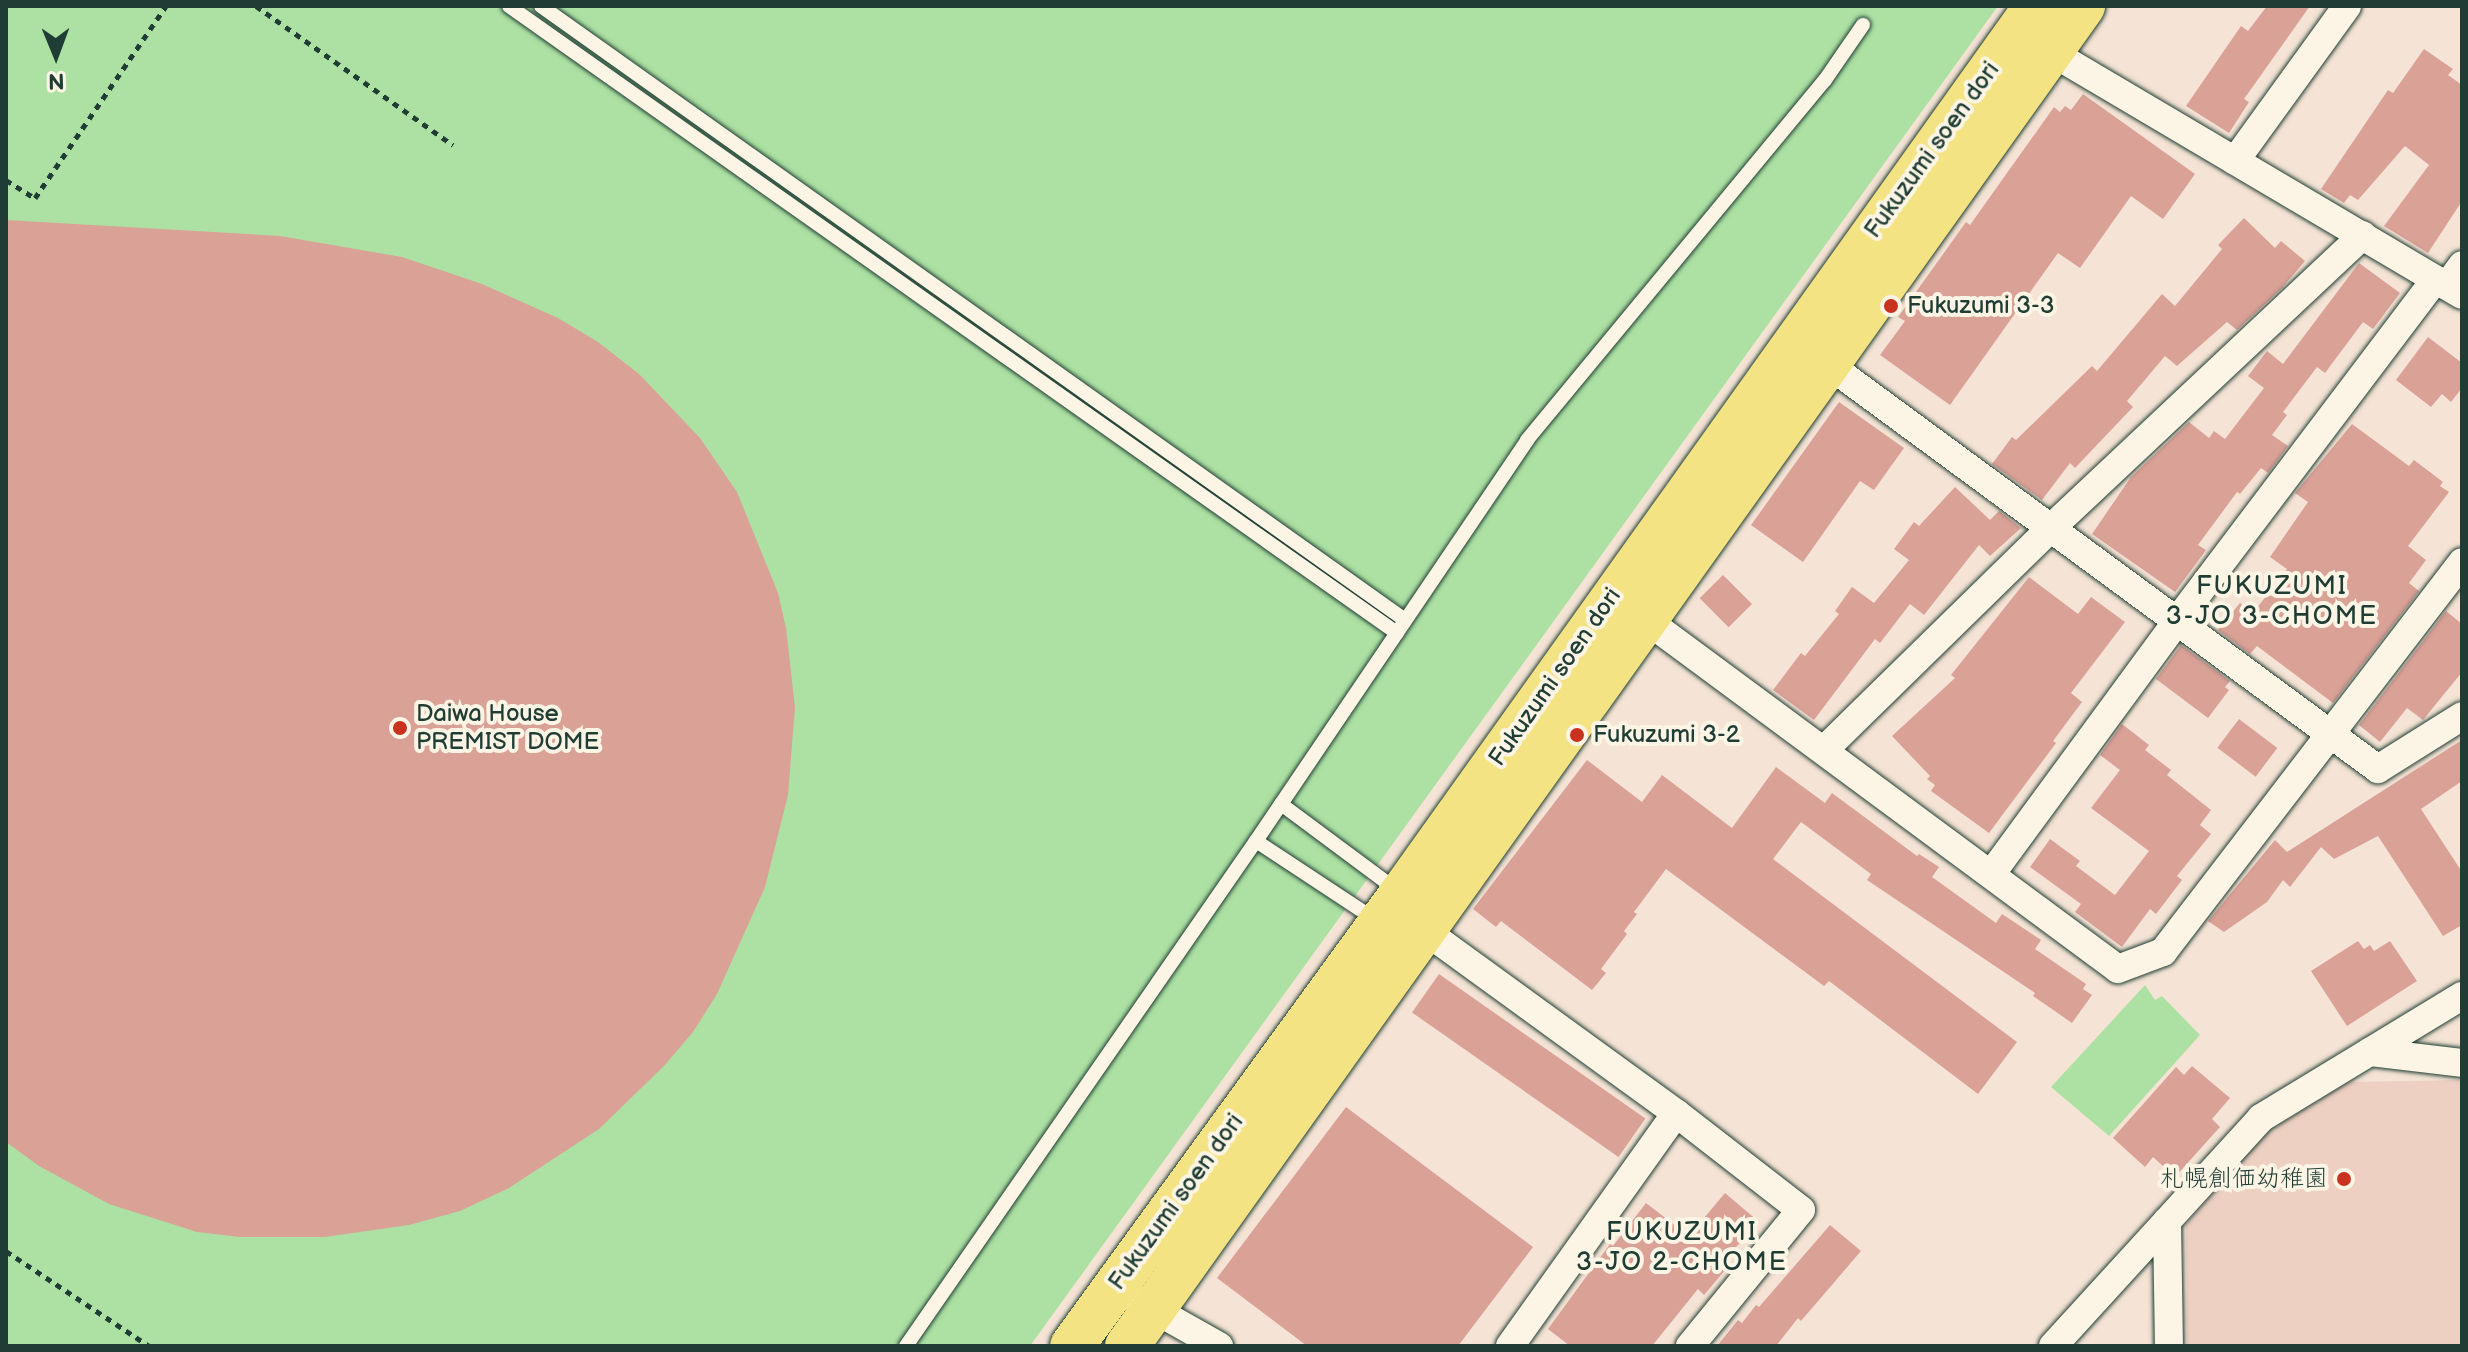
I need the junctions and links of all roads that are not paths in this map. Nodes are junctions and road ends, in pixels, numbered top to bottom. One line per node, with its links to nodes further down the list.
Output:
1 (509, 6): 16 (lane)
2 (541, 6): 16 (lane)
3 (2036, 6): 11 (main road, Fukuzumi soen dori)
4 (2083, 6): 7 (main road, Fukuzumi soen dori)
5 (2347, 6): 8 (street)
6 (1863, 25): 16 (lane)
7 (2051, 52): 8 (street); 11 (main road, Fukuzumi soen dori)
8 (2235, 161): 9 (street)
9 (2363, 235): 10 (street); 12 (street)
10 (2452, 281): 15 (street)
11 (1811, 352): 12 (street); 14 (main road, Fukuzumi soen dori); 23 (main road, Fukuzumi soen dori)
12 (2050, 529): 15 (street); 19 (street)
13 (2462, 562): 18 (street)
14 (1645, 619): 19 (street); 23 (main road, Fukuzumi soen dori)
15 (2177, 621): 18 (street); 22 (street)
16 (1401, 627): 20 (lane)
17 (2462, 716): 18 (street)
18 (2329, 734): 22 (street)
19 (1824, 750): 22 (street)
20 (1281, 804): 21 (lane); 23 (lane)
21 (1256, 841): 23 (lane); 31 (lane)
22 (1992, 873)
23 (1398, 913): 27 (street); 29 (main road, Fukuzumi soen dori); 30 (main road, Fukuzumi soen dori)
24 (2462, 996): 25 (street)
25 (2370, 1052): 26 (street); 28 (street)
26 (2462, 1063)
27 (1676, 1113): 35 (street); 36 (street)
28 (2167, 1221): 37 (street); 38 (street)
29 (1115, 1286): 30 (street); 32 (main road, Fukuzumi soen dori)
30 (1154, 1310): 33 (main road, Fukuzumi soen dori); 34 (street)
31 (906, 1346)
32 (1072, 1346)
33 (1127, 1346)
34 (1219, 1346)
35 (1510, 1346)
36 (1690, 1346)
37 (2053, 1346)
38 (2169, 1346)

